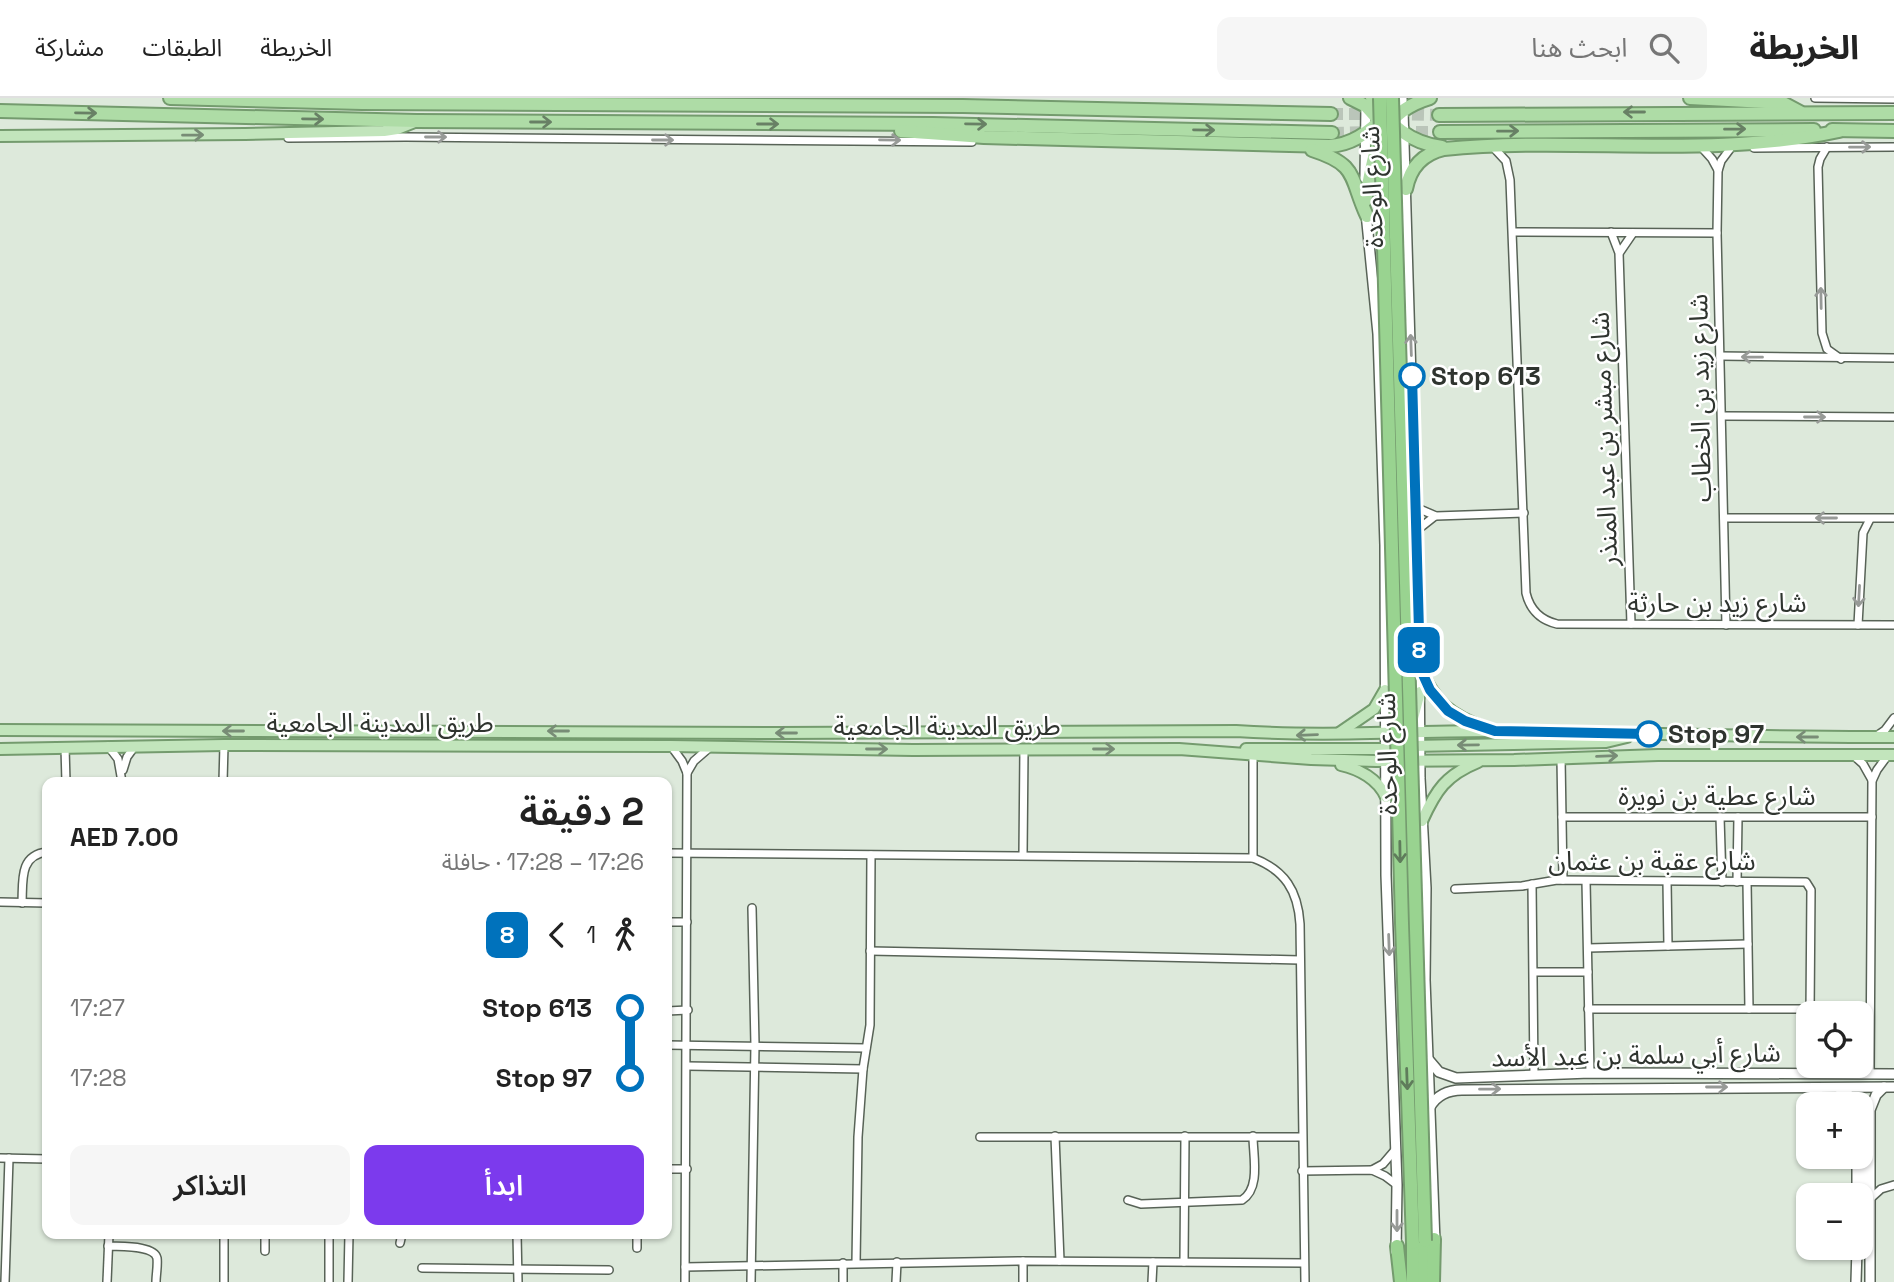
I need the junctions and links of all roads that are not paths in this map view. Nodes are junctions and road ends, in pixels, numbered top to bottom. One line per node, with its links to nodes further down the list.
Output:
1 (170, 98): 10 (highway)
2 (944, 98): 13 (highway)
3 (1380, 98): 188 (highway, شارع الوحدة, one-way to 188, bridge)
4 (1393, 98): 20 (highway); 188 (highway, شارع الوحدة, bridge)
5 (1430, 98): 12 (highway)
6 (1690, 98): 15 (highway)
7 (1815, 98): 8 (street)
8 (1835, 98): 9 (street)
9 (1894, 99)
10 (403, 100): 13 (highway)
11 (1362, 100): 20 (highway); 24 (street); 31 (highway)
12 (1407, 104): 20 (highway); 28 (street); 32 (highway)
13 (916, 106): 17 (highway)
14 (0, 111): 19 (highway, one-way to 19)
15 (1800, 113): 16 (highway); 18 (highway, one-way to 18)
16 (1894, 113)
17 (1331, 114)
18 (1439, 115)
19 (417, 121): 21 (highway, one-way to 21); 27 (main road)
20 (1385, 121): 24 (highway); 28 (highway); 42 (highway); 43 (highway)
21 (859, 125): 26 (highway, one-way to 26); 30 (highway)
22 (1839, 131): 23 (highway); 25 (highway, one-way to 22); 33 (highway)
23 (1894, 131)
24 (1366, 132): 31 (highway); 43 (street)
25 (1440, 132)
26 (1332, 133)
27 (245, 134): 29 (main road, one-way to 27); 30 (street, one-way to 30)
28 (1403, 134): 32 (highway); 42 (street)
29 (0, 136)
30 (1108, 139): 34 (highway)
31 (1354, 139): 34 (highway)
32 (1415, 141): 37 (highway)
33 (1670, 144): 35 (highway); 39 (street)
34 (1298, 146): 44 (highway)
35 (1492, 146): 37 (highway); 45 (street)
36 (1894, 147): 38 (street, one-way to 36)
37 (1449, 148): 42 (highway)
38 (1827, 148): 40 (street); 52 (street, one-way to 38)
39 (1703, 149): 40 (street); 41 (street)
40 (1730, 149): 41 (street, شارع زيد بن الخطاب)
41 (1718, 171): 48 (street, شارع زيد بن الخطاب)
42 (1406, 189): 55 (street, one-way to 42)
43 (1365, 201): 44 (street)
44 (1367, 216): 67 (street)
45 (1514, 232): 46 (street); 56 (street)
46 (1611, 232): 47 (street); 49 (street, شارع مبشر بن عبد المنذر)
47 (1633, 233): 48 (street); 49 (street)
48 (1717, 233): 50 (street, شارع زيد بن الخطاب)
49 (1619, 253): 62 (street, شارع مبشر بن عبد المنذر)
50 (1720, 356): 52 (street, one-way to 50); 53 (street, شارع زيد بن الخطاب)
51 (1894, 358): 52 (street)
52 (1841, 359)
53 (1722, 416): 54 (street, one-way to 54); 58 (street, شارع زيد بن الخطاب)
54 (1893, 419)
55 (1415, 507): 57 (street); 61 (street)
56 (1524, 513): 57 (street); 62 (street, شارع زيد بن حارثة)
57 (1436, 516): 61 (street)
58 (1724, 518): 59 (street, one-way to 58); 63 (street, شارع زيد بن الخطاب)
59 (1870, 519): 60 (street); 64 (street, one-way to 64)
60 (1894, 519)
61 (1416, 531): 66 (street)
62 (1631, 624): 63 (street, شارع زيد بن حارثة)
63 (1726, 625): 64 (street, شارع زيد بن حارثة)
64 (1858, 625): 65 (street, شارع زيد بن حارثة)
65 (1894, 625)
66 (1420, 668): 68 (street); 73 (main road)
67 (1385, 690): 75 (street); 76 (main road)
68 (1420, 692): 74 (main road)
69 (1894, 718): 78 (street)
70 (0, 724): 72 (main road)
71 (0, 730): 72 (main road, طريق المدينة الجامعية)
72 (26, 730): 76 (main road, طريق المدينة الجامعية, one-way to 72)
73 (1495, 731): 74 (main road, طريق المدينة الجامعية); 77 (main road, طريق المدينة الجامعية)
74 (1413, 732): 75 (main road, طريق المدينة الجامعية); 84 (street); 91 (main road)
75 (1385, 733): 76 (main road, طريق المدينة الجامعية); 91 (street)
76 (1338, 734)
77 (1633, 734): 78 (main road, طريق المدينة الجامعية, one-way to 77); 84 (main road, one-way to 84)
78 (1875, 737): 79 (main road, طريق المدينة الجامعية)
79 (1894, 737)
80 (136, 745): 81 (main road, طريق المدينة الجامعية); 82 (main road, طريق المدينة الجامعية); 100 (street)
81 (223, 745): 83 (main road, طريق المدينة الجامعية); 102 (street)
82 (108, 746): 85 (main road, طريق المدينة الجامعية); 101 (street)
83 (671, 746): 86 (main road, طريق المدينة الجامعية); 98 (street)
84 (1419, 746): 91 (main road); 97 (street)
85 (65, 747): 87 (main road, طريق المدينة الجامعية); 99 (street)
86 (710, 747): 88 (main road, طريق المدينة الجامعية, one-way to 88); 98 (street)
87 (0, 749)
88 (1024, 749): 89 (main road, طريق المدينة الجامعية, one-way to 89); 114 (street)
89 (1230, 753): 90 (main road, طريق المدينة الجامعية); 91 (main road)
90 (1253, 755): 95 (main road, طريق المدينة الجامعية); 115 (street)
91 (1385, 755): 95 (main road, طريق المدينة الجامعية); 97 (main road, طريق المدينة الجامعية); 104 (street)
92 (1853, 755): 93 (main road, طريق المدينة الجامعية); 94 (main road, طريق المدينة الجامعية, one-way to 92); 103 (street)
93 (1891, 755): 103 (street)
94 (1561, 758): 96 (main road, طريق المدينة الجامعية); 105 (street)
95 (1311, 759): 104 (main road)
96 (1484, 760): 97 (main road, طريق المدينة الجامعية); 109 (main road)
97 (1420, 761): 109 (street)
98 (687, 773): 112 (street)
99 (66, 777)
100 (122, 777)
101 (122, 777)
102 (223, 777)
103 (1872, 781): 108 (street)
104 (1386, 797): 167 (street, one-way to 167)
105 (1562, 817): 106 (street, شارع عطية بن نويرة); 116 (street)
106 (1720, 817): 107 (street, شارع عطية بن نويرة); 119 (street)
107 (1738, 817): 108 (street, شارع عطية بن نويرة); 120 (street)
108 (1872, 817): 138 (street)
109 (1422, 821): 148 (street)
110 (42, 853): 125 (street)
111 (672, 853): 112 (street)
112 (686, 853): 113 (street); 129 (street)
113 (871, 855): 114 (street); 133 (street)
114 (1023, 855): 115 (street)
115 (1253, 858): 134 (street)
116 (1563, 880): 117 (street, شارع عقبة بن عثمان); 122 (street, شارع عقبة بن عثمان)
117 (1586, 881): 118 (street, شارع عقبة بن عثمان); 132 (street)
118 (1667, 881): 119 (street, شارع عقبة بن عثمان); 131 (street)
119 (1722, 882): 120 (street, شارع عقبة بن عثمان)
120 (1737, 882): 121 (street, شارع عقبة بن عثمان)
121 (1747, 882): 130 (street); 137 (street, شارع عقبة بن عثمان)
122 (1532, 884): 123 (street, شارع عقبة بن عثمان); 135 (street)
123 (1455, 889)
124 (0, 902): 125 (street)
125 (22, 902): 126 (street)
126 (42, 903)
127 (752, 908): 146 (street)
128 (672, 922): 129 (street)
129 (687, 922): 142 (street)
130 (1748, 944): 131 (street); 140 (street)
131 (1668, 946): 132 (street)
132 (1588, 948): 136 (street)
133 (870, 951): 134 (street); 147 (street)
134 (1300, 960): 166 (street)
135 (1534, 972): 136 (street); 156 (street)
136 (1588, 972): 139 (street)
137 (1810, 1001)
138 (1871, 1001)
139 (1588, 1009): 140 (street); 153 (street)
140 (1749, 1009): 143 (street)
141 (672, 1010): 142 (street)
142 (688, 1010): 144 (street)
143 (1796, 1011)
144 (687, 1044): 145 (street); 146 (street); 149 (street)
145 (672, 1045)
146 (755, 1045): 147 (street); 150 (street)
147 (866, 1048): 151 (street)
148 (1428, 1059): 156 (street, شارع أبي سلمة بن عبد الأسد); 161 (street)
149 (687, 1066): 150 (street); 171 (street)
150 (754, 1067): 151 (street); 204 (street)
151 (863, 1069): 202 (street)
152 (1796, 1070): 153 (street, شارع أبي سلمة بن عبد الأسد)
153 (1591, 1073): 156 (street, شارع أبي سلمة بن عبد الأسد)
154 (1873, 1074): 155 (street, شارع أبي سلمة بن عبد الأسد)
155 (1894, 1074)
156 (1534, 1075): 159 (street)
157 (1837, 1087): 158 (street, شارع أبي سلمة بن عبد الأسد); 159 (street, شارع أبي سلمة بن عبد الأسد, one-way to 157); 160 (street)
158 (1889, 1087): 174 (street)
159 (1515, 1088): 161 (street, شارع أبي سلمة بن عبد الأسد, one-way to 159)
160 (1845, 1092)
161 (1429, 1109): 188 (street)
162 (1055, 1136): 163 (street); 165 (street); 197 (street)
163 (1185, 1136): 164 (street); 179 (street)
164 (1252, 1136): 166 (street); 179 (street)
165 (980, 1137)
166 (1302, 1137): 173 (street)
167 (1396, 1149): 172 (street); 175 (street)
168 (4, 1158): 169 (street); 209 (street)
169 (42, 1159)
170 (672, 1169): 171 (street)
171 (687, 1170): 205 (street)
172 (1372, 1170): 173 (street); 175 (street)
173 (1302, 1171): 203 (street)
174 (1870, 1183)
175 (1397, 1185): 191 (street, one-way to 191)
176 (1894, 1185): 177 (street)
177 (1873, 1196)
178 (1128, 1200): 179 (street)
179 (1185, 1203): 200 (street)
180 (109, 1239): 190 (street)
181 (224, 1239): 212 (street)
182 (265, 1239): 193 (street)
183 (329, 1239): 213 (street)
184 (349, 1239): 214 (street)
185 (401, 1239): 189 (street)
186 (517, 1239): 207 (street)
187 (637, 1239): 192 (street)
188 (1424, 1241): 224 (highway, شارع الوحدة); 225 (highway, شارع الوحدة); 226 (highway); 227 (street)
189 (400, 1243)
190 (108, 1246): 210 (street); 211 (street)
191 (1397, 1246): 223 (highway)
192 (637, 1248)
193 (265, 1251)
194 (1857, 1260): 228 (street)
195 (1870, 1260): 229 (street)
196 (1023, 1261): 197 (street); 198 (street); 220 (street)
197 (1060, 1261): 199 (street)
198 (897, 1262): 202 (street); 219 (street)
199 (1153, 1262): 200 (street); 221 (street)
200 (1184, 1262): 203 (street)
201 (843, 1263): 202 (street); 204 (street); 218 (street)
202 (856, 1263)
203 (1304, 1263): 222 (street)
204 (751, 1265): 205 (street); 217 (street)
205 (685, 1267): 216 (street)
206 (422, 1268): 207 (street)
207 (517, 1269): 208 (street); 215 (street)
208 (609, 1270)
209 (5, 1282)
210 (107, 1282)
211 (156, 1282)
212 (223, 1282)
213 (329, 1282)
214 (348, 1282)
215 (518, 1282)
216 (685, 1282)
217 (751, 1282)
218 (843, 1282)
219 (897, 1282)
220 (1023, 1282)
221 (1152, 1282)
222 (1305, 1282)
223 (1398, 1282)
224 (1413, 1282)
225 (1424, 1282)
226 (1433, 1282)
227 (1439, 1282)
228 (1856, 1282)
229 (1870, 1282)

